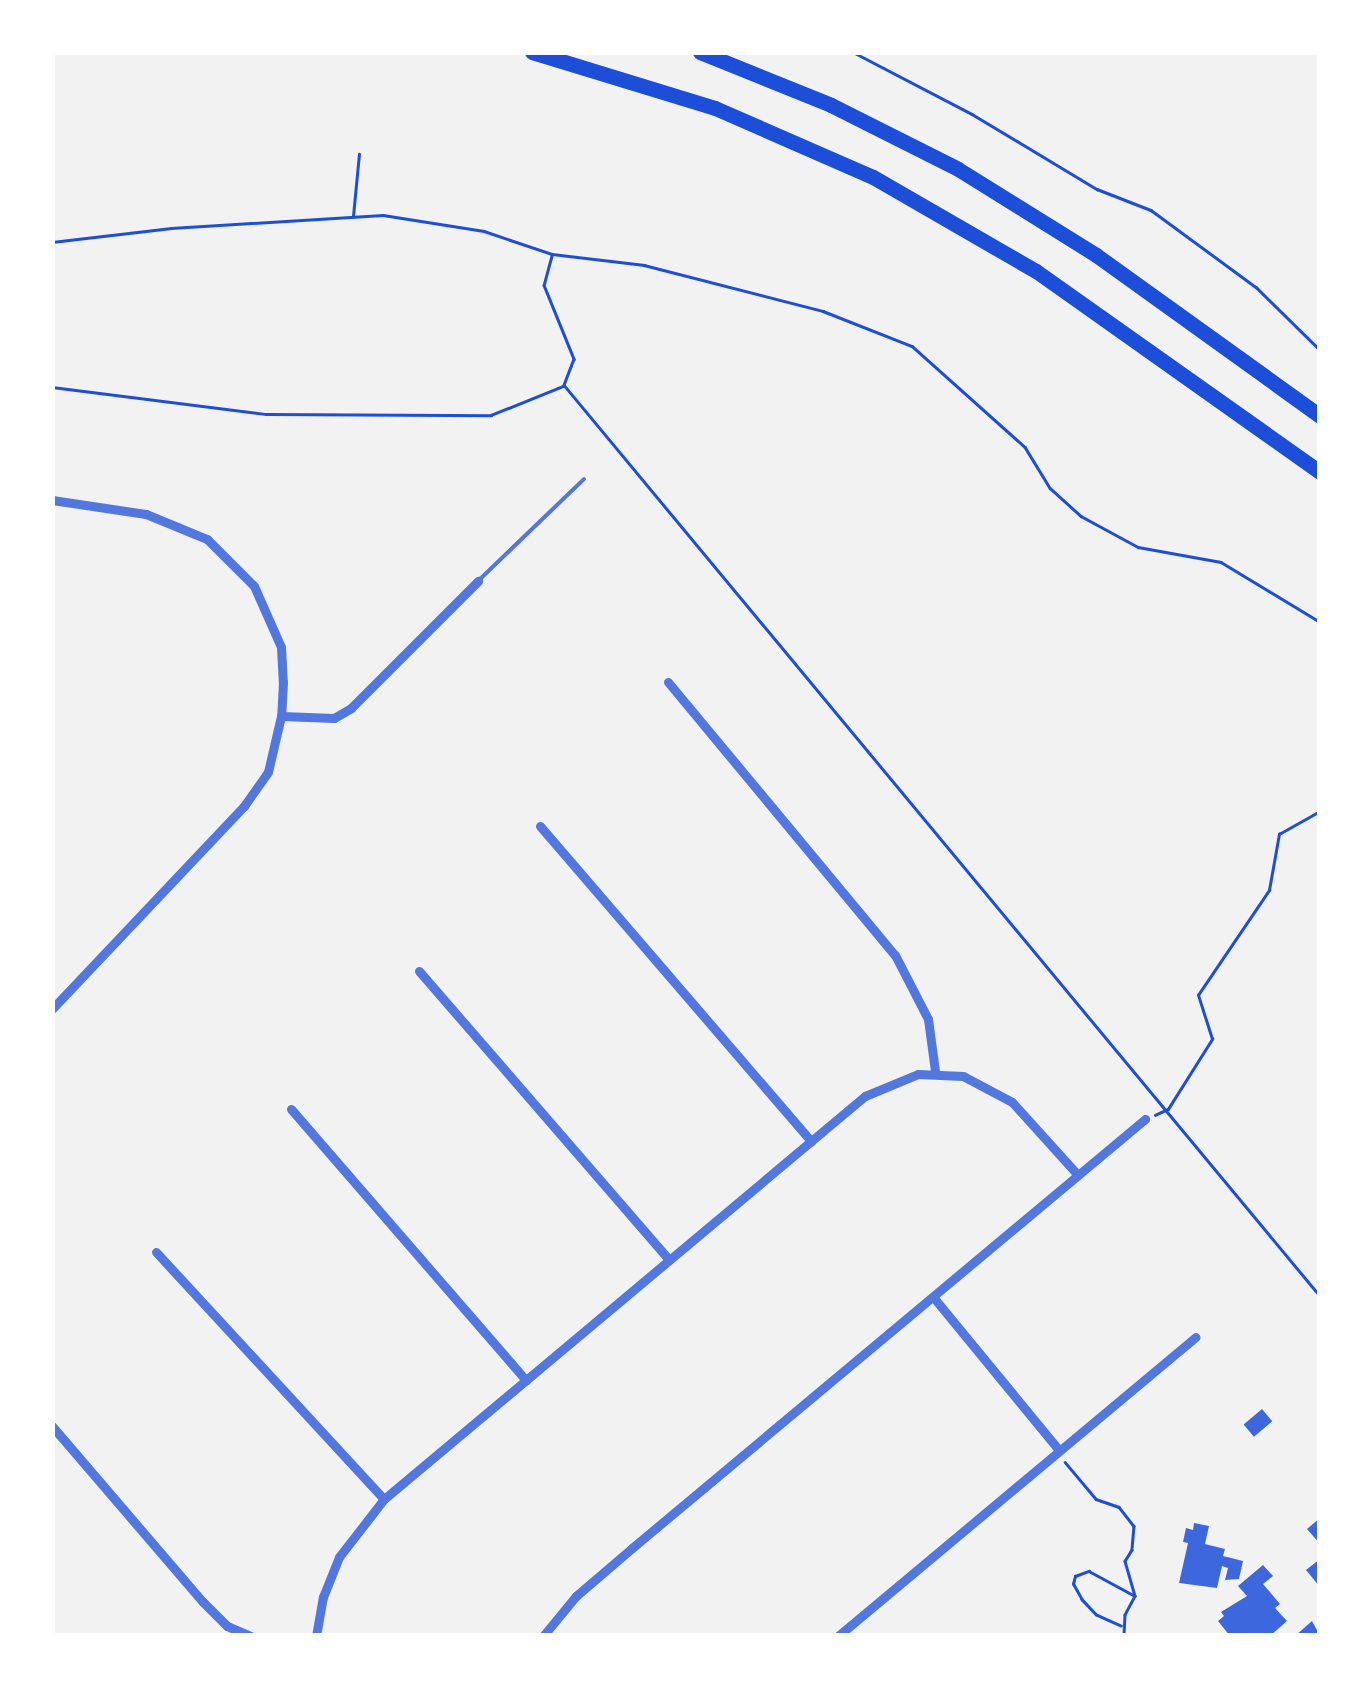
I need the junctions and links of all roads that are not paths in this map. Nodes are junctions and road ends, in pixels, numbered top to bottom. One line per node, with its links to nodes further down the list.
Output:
1 (532, 52): 4 (highway)
2 (700, 52): 3 (highway)
3 (1320, 416)
4 (1320, 472)
5 (584, 479): 7 (lane)
6 (52, 500): 9 (street)
7 (478, 581): 9 (street)
8 (668, 682): 13 (street)
9 (281, 716): 12 (street)
10 (540, 826): 16 (street)
11 (419, 970): 19 (street)
12 (52, 1009)
13 (935, 1071): 16 (street); 17 (street)
14 (291, 1109): 22 (street)
15 (1145, 1119): 17 (street)
16 (810, 1141): 19 (street)
17 (1078, 1176): 20 (street)
18 (156, 1252): 25 (street)
19 (668, 1260): 22 (street)
20 (934, 1298): 24 (street); 28 (street)
21 (1196, 1337): 24 (street)
22 (526, 1380): 25 (street)
23 (52, 1426): 26 (street)
24 (1058, 1450): 29 (street)
25 (384, 1498): 27 (street)
26 (251, 1636)
27 (316, 1636)
28 (543, 1636)
29 (838, 1636)

